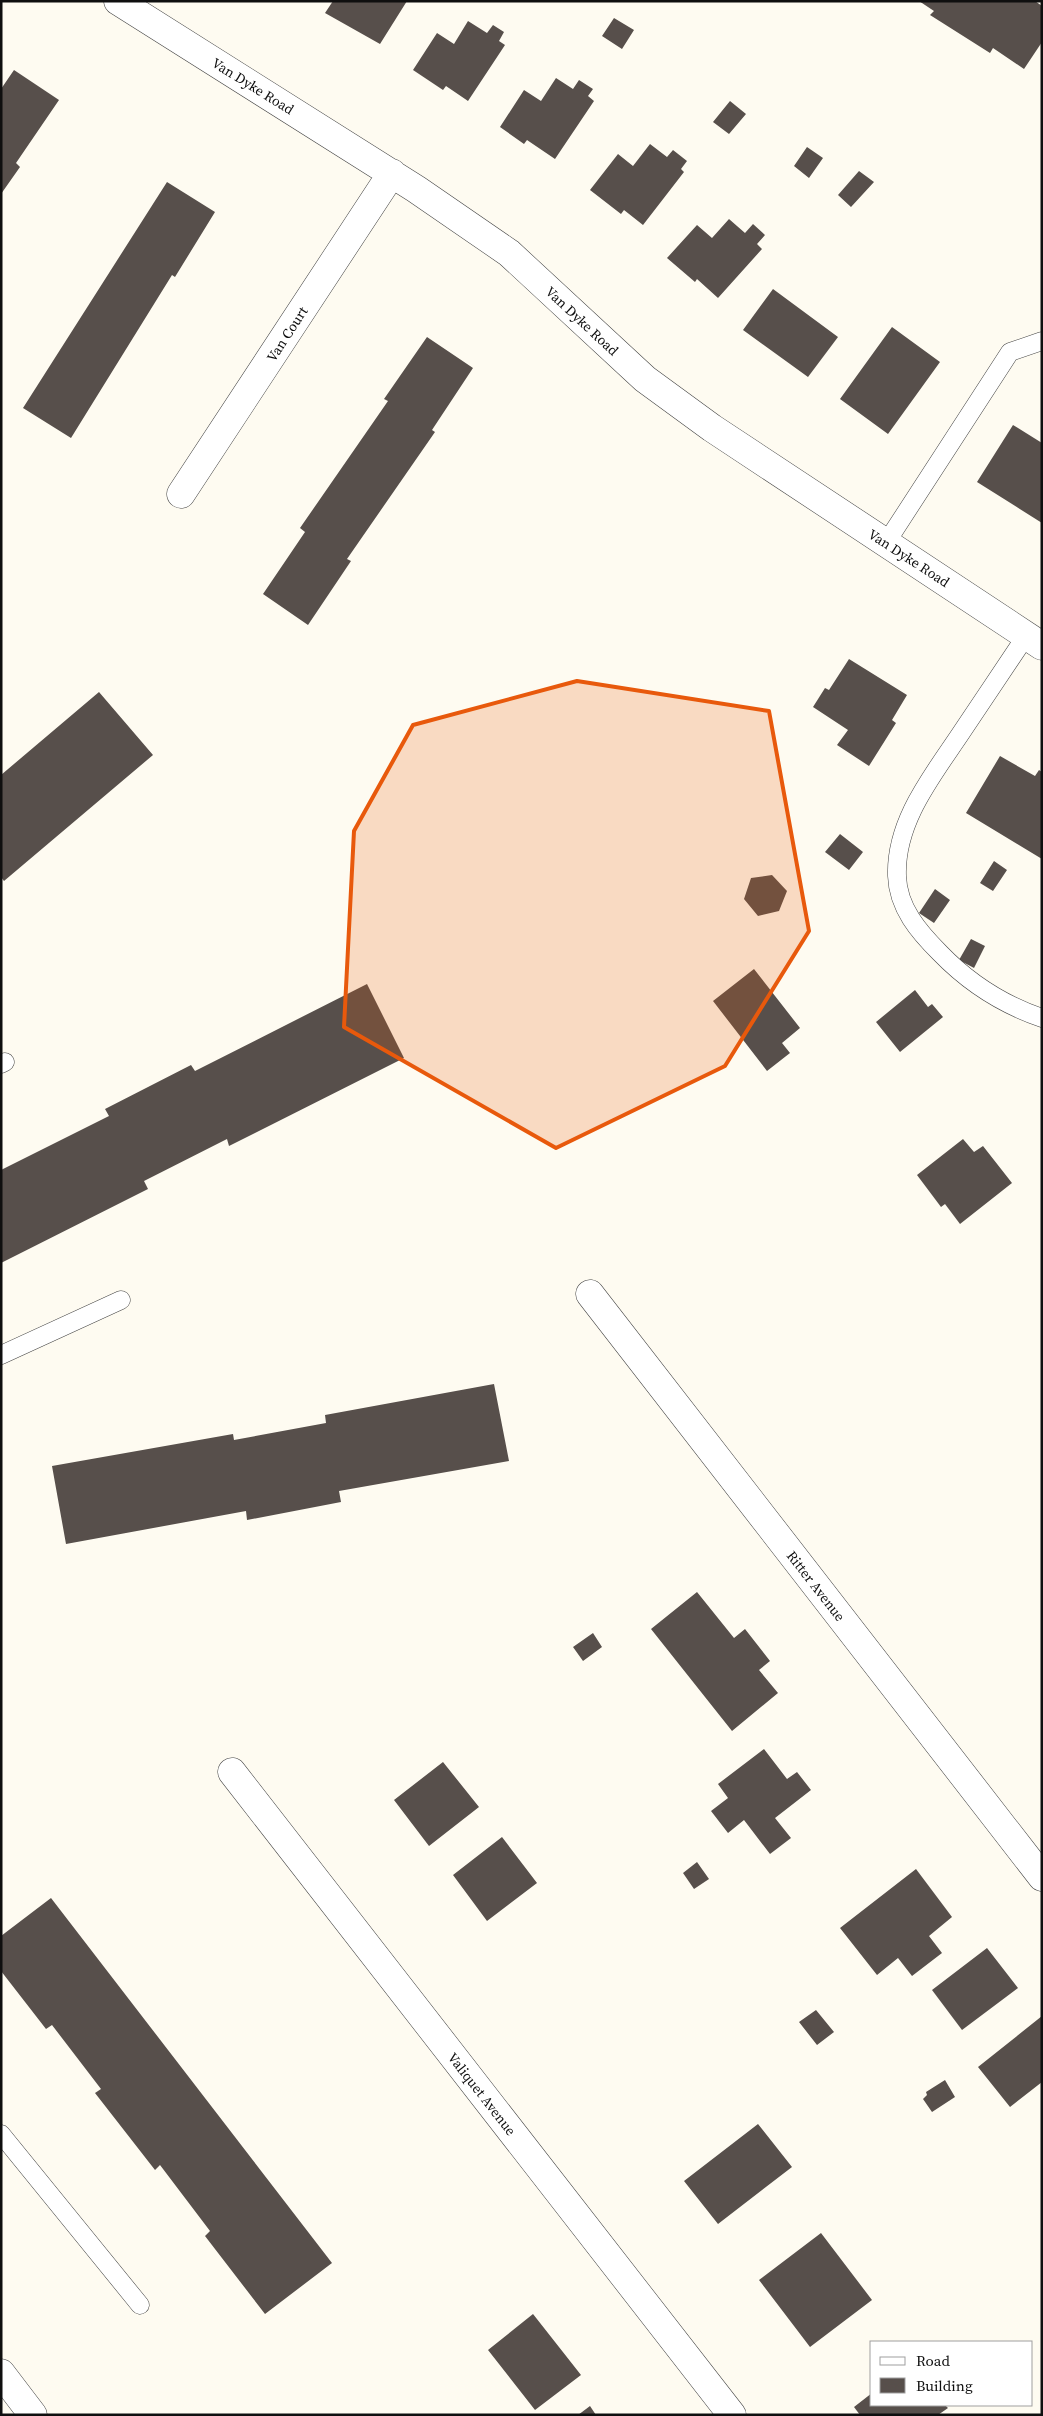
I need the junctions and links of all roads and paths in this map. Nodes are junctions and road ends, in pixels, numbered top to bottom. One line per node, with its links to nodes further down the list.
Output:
1 (118, 1): 2 (street, Van Dyke Road)
2 (392, 173): 4 (street, Van Court); 5 (street, Van Dyke Road)
3 (1042, 341): 5 (lane)
4 (181, 494)
5 (886, 543): 6 (street, Van Dyke Road)
6 (1034, 641): 7 (lane)
7 (1042, 1018)
8 (590, 1294): 12 (street, Ritter Avenue)
9 (120, 1300): 10 (lane)
10 (1, 1355)
11 (232, 1772): 17 (street, Valiquet Avenue)
12 (1042, 1877)
13 (1, 2134): 14 (lane)
14 (140, 2305)
15 (1, 2373): 16 (street)
16 (33, 2415)
17 (732, 2415)

